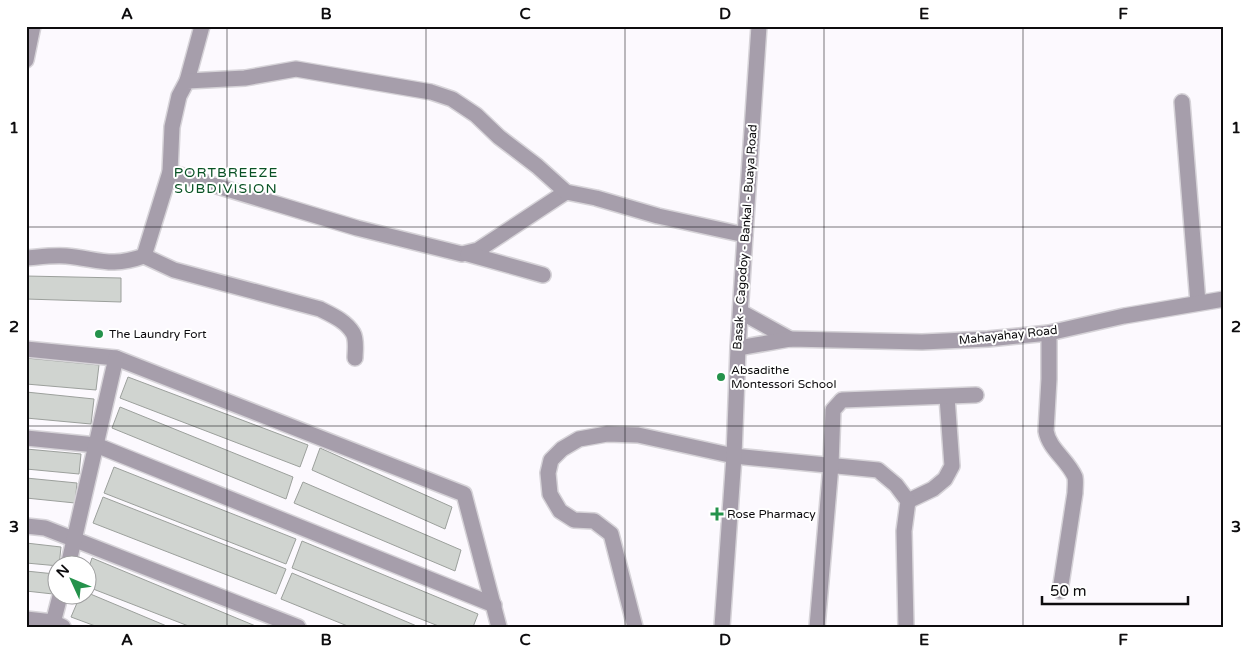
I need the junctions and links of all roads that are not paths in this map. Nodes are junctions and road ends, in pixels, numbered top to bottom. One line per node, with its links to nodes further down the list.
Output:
1 (33, 26): 4 (street)
2 (202, 26): 5 (street)
3 (759, 26): 9 (street, Basak - Cagodoy - Bankal - Buaya Road)
4 (26, 60)
5 (187, 81): 7 (street); 8 (street)
6 (1182, 102): 15 (street)
7 (170, 172): 10 (street); 11 (street)
8 (566, 192): 9 (street); 10 (street)
9 (745, 235): 16 (street, Basak - Cagodoy - Bankal - Buaya Road)
10 (468, 254): 13 (street)
11 (144, 256): 12 (street); 22 (street)
12 (26, 258)
13 (543, 275)
14 (1224, 299): 15 (street, Mahayahay Road)
15 (1198, 303): 17 (street, Mahayahay Road)
16 (741, 312): 18 (street, Mahayahay Road); 19 (street, Basak - Cagodoy - Bankal - Buaya Road)
17 (1049, 333): 18 (street, Mahayahay Road); 33 (street)
18 (790, 339): 19 (street, Mahayahay Road)
19 (738, 348): 27 (street, Basak - Cagodoy - Bankal - Buaya Road)
20 (26, 349): 21 (street)
21 (116, 358): 26 (street); 34 (street)
22 (355, 358)
23 (976, 395): 24 (street)
24 (946, 397): 28 (street); 29 (street)
25 (26, 438): 26 (street)
26 (96, 445): 31 (street); 34 (street)
27 (734, 456): 28 (street); 40 (street); 41 (street, Basak - Cagodoy - Bankal - Buaya Road)
28 (831, 465): 29 (street); 42 (street)
29 (908, 501): 43 (street)
30 (26, 526): 31 (street)
31 (75, 539): 32 (street); 38 (street)
32 (71, 556)
33 (1060, 591)
34 (494, 605): 39 (street)
35 (59, 606): 37 (street)
36 (26, 620): 37 (street)
37 (56, 625)
38 (298, 627)
39 (499, 627)
40 (635, 627)
41 (722, 627)
42 (817, 627)
43 (906, 627)

